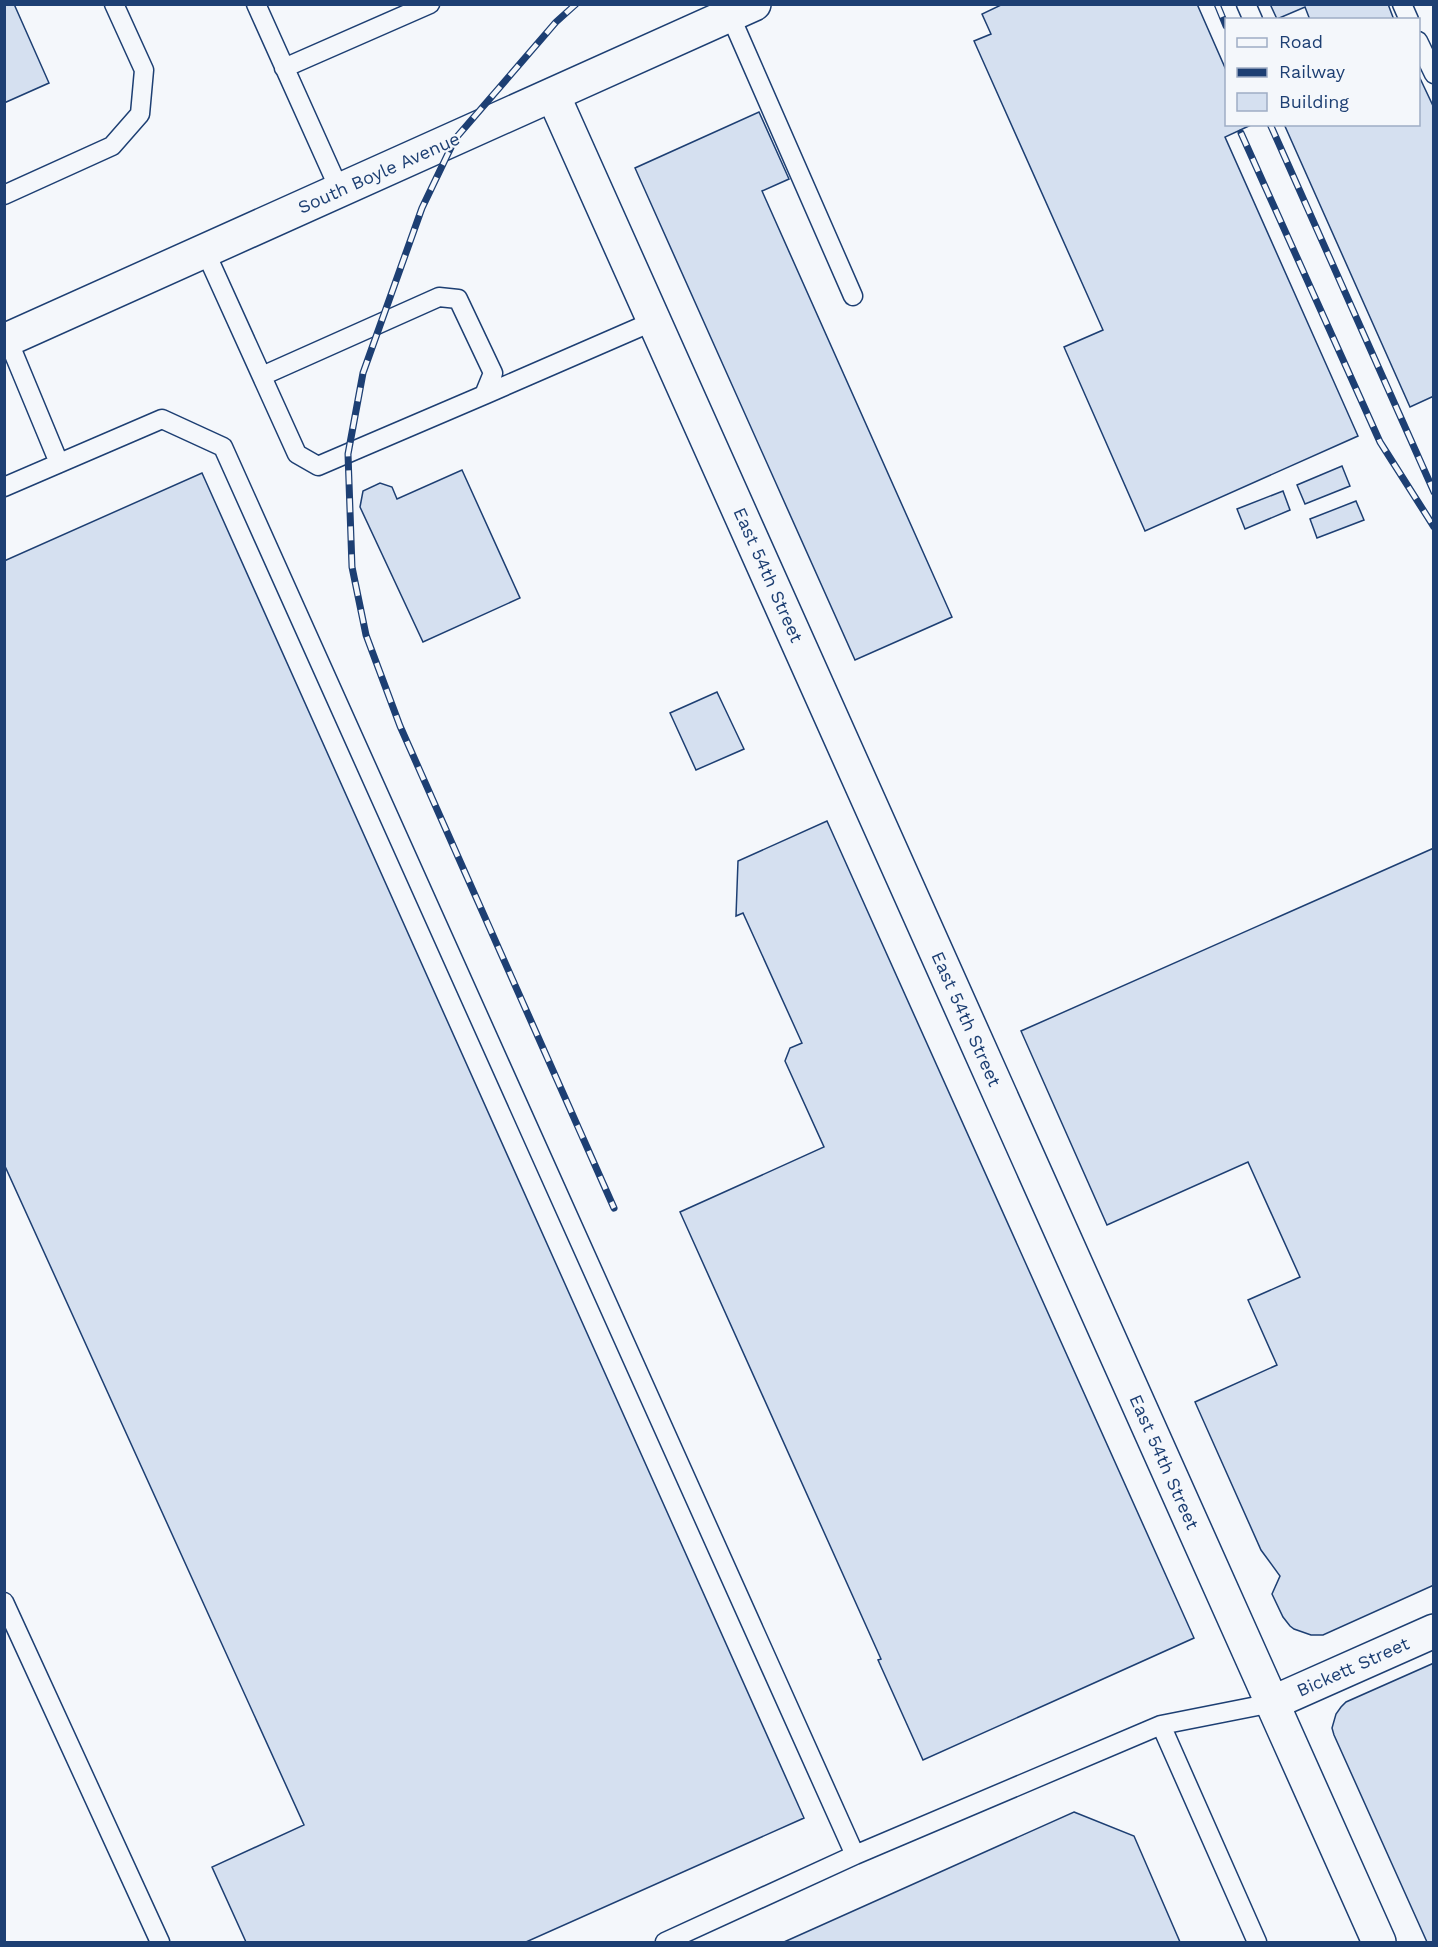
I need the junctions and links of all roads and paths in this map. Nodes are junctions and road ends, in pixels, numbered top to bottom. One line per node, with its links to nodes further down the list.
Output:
1 (114, 4): 14 (lane)
2 (256, 4): 10 (lane)
3 (430, 4): 10 (lane)
4 (1246, 4): 7 (lane)
5 (1402, 4): 8 (lane)
6 (742, 10): 12 (street, South Boyle Avenue); 16 (lane)
7 (1252, 18)
8 (1408, 18)
9 (1420, 43): 11 (lane)
10 (284, 68): 13 (lane)
11 (1434, 74)
12 (553, 95): 13 (street, South Boyle Avenue); 17 (street, East 54th Street)
13 (340, 191): 15 (street, South Boyle Avenue)
14 (4, 195)
15 (205, 251): 18 (street, South Boyle Avenue); 19 (lane)
16 (853, 296)
17 (654, 321): 20 (lane); 25 (street, East 54th Street)
18 (6, 340): 21 (lane)
19 (262, 376): 20 (lane); 20 (lane)
20 (484, 395)
21 (58, 463): 22 (lane); 27 (lane)
22 (4, 487)
23 (4, 1602): 28 (lane)
24 (1434, 1631): 25 (street, Bickett Street)
25 (1272, 1703): 26 (lane); 31 (street, East 54th Street)
26 (1161, 1725): 27 (lane); 30 (lane)
27 (855, 1855): 29 (lane)
28 (160, 1942)
29 (665, 1942)
30 (1257, 1942)
31 (1379, 1942)

